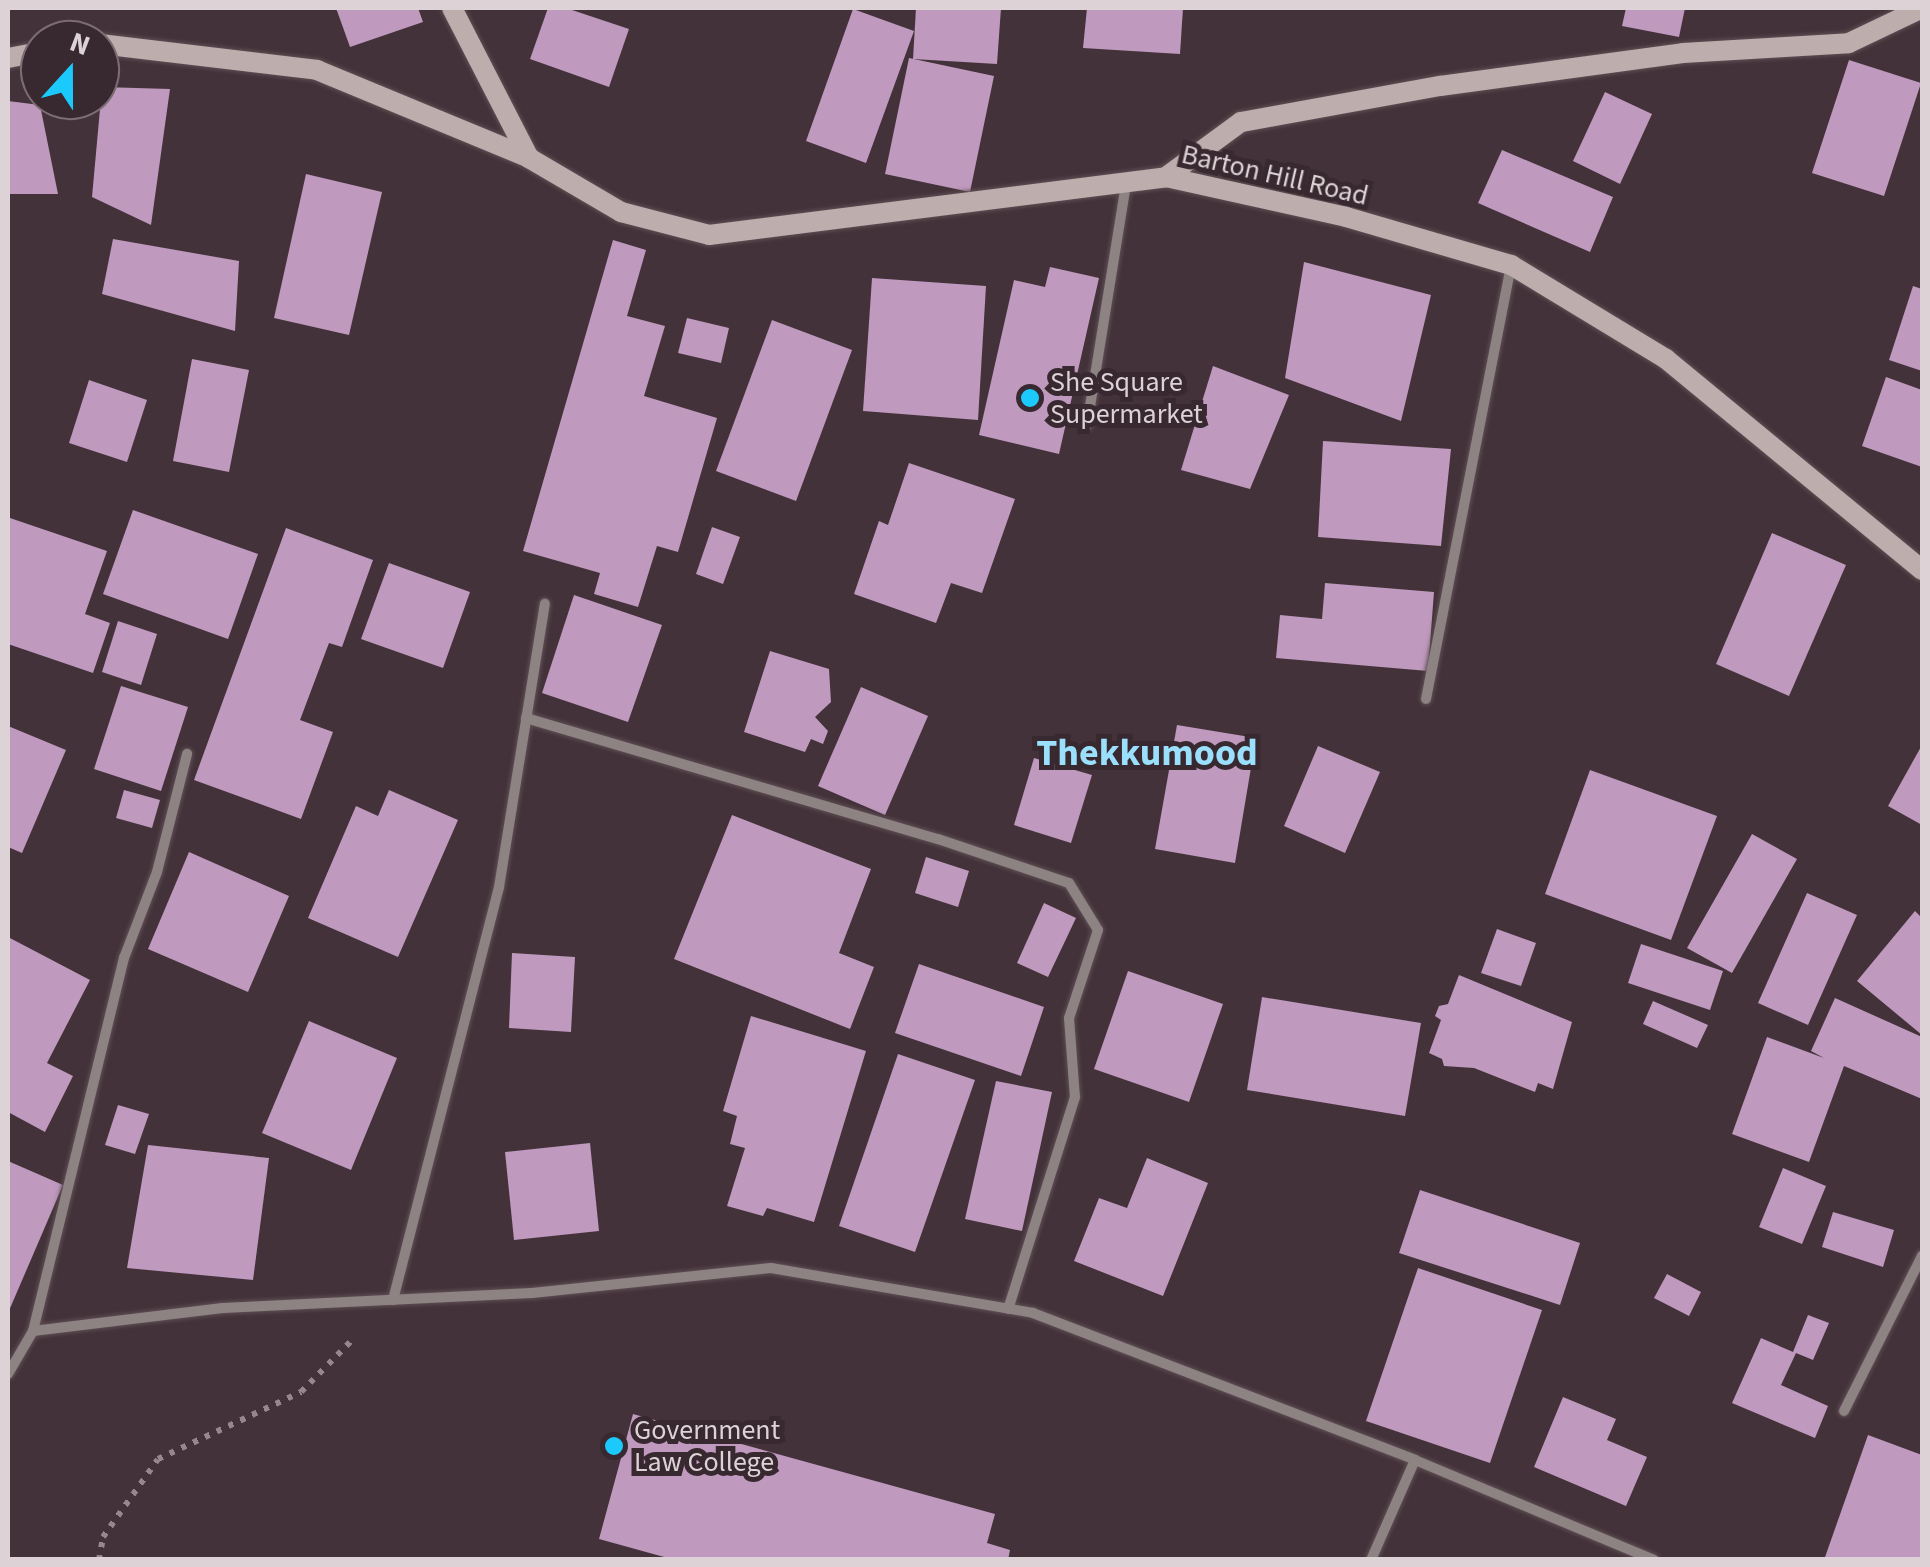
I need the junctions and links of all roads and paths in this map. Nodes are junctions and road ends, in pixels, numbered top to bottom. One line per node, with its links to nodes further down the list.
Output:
1 (452, 8): 4 (main road)
2 (1922, 8): 5 (main road)
3 (120, 46): 4 (main road, Barton Hill Road)
4 (529, 158): 6 (main road, Barton Hill Road)
5 (1166, 178): 6 (main road, Barton Hill Road); 7 (main road, Barton Hill Road)
6 (1126, 183): 8 (street)
7 (1512, 265): 9 (main road, Barton Hill Road); 11 (street)
8 (1087, 425)
9 (1922, 570)
10 (544, 604): 12 (street)
11 (1426, 699)
12 (526, 718): 15 (street); 16 (street)
13 (188, 754): 17 (street)
14 (1922, 1256): 19 (street)
15 (393, 1300): 16 (street); 17 (street); 21 (path)
16 (1008, 1309): 20 (street)
17 (33, 1332): 18 (street)
18 (8, 1374)
19 (1844, 1411)
20 (1415, 1460): 22 (street); 23 (street)
21 (99, 1560)
22 (1371, 1560)
23 (1654, 1560)

